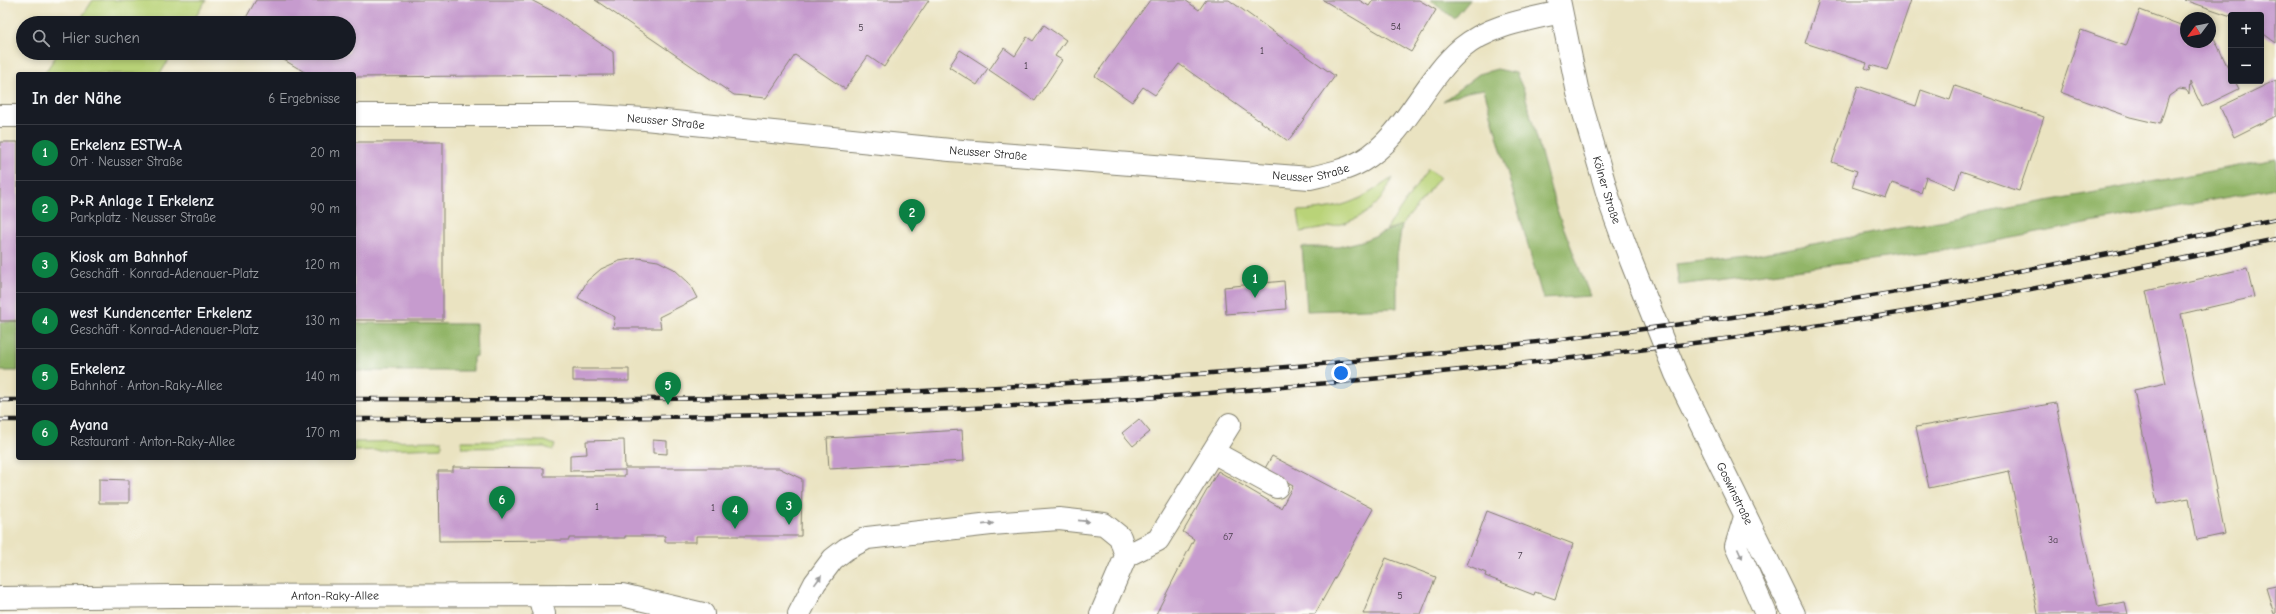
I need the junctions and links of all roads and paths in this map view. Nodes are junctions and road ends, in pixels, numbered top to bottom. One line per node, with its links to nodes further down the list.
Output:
1 (1560, 6): 2 (street, Neusser Straße); 5 (street, Kölner Straße)
2 (356, 115)
3 (0, 116): 4 (street)
4 (16, 116)
5 (1676, 374): 9 (street, Goswinstraße)
6 (1230, 424): 7 (street)
7 (1213, 452): 8 (street); 10 (street)
8 (1277, 487)
9 (1745, 517): 18 (street, one-way to 18); 19 (street, Goswinstraße)
10 (1126, 556): 16 (street, one-way to 10); 17 (street)
11 (0, 598): 14 (street, Anton-Raky-Allee)
12 (322, 605): 13 (street, Anton-Raky-Allee); 14 (street, Anton-Raky-Allee)
13 (542, 605): 15 (street, Anton-Raky-Allee)
14 (48, 606)
15 (703, 614)
16 (799, 614)
17 (1101, 614)
18 (1766, 614)
19 (1794, 614)

